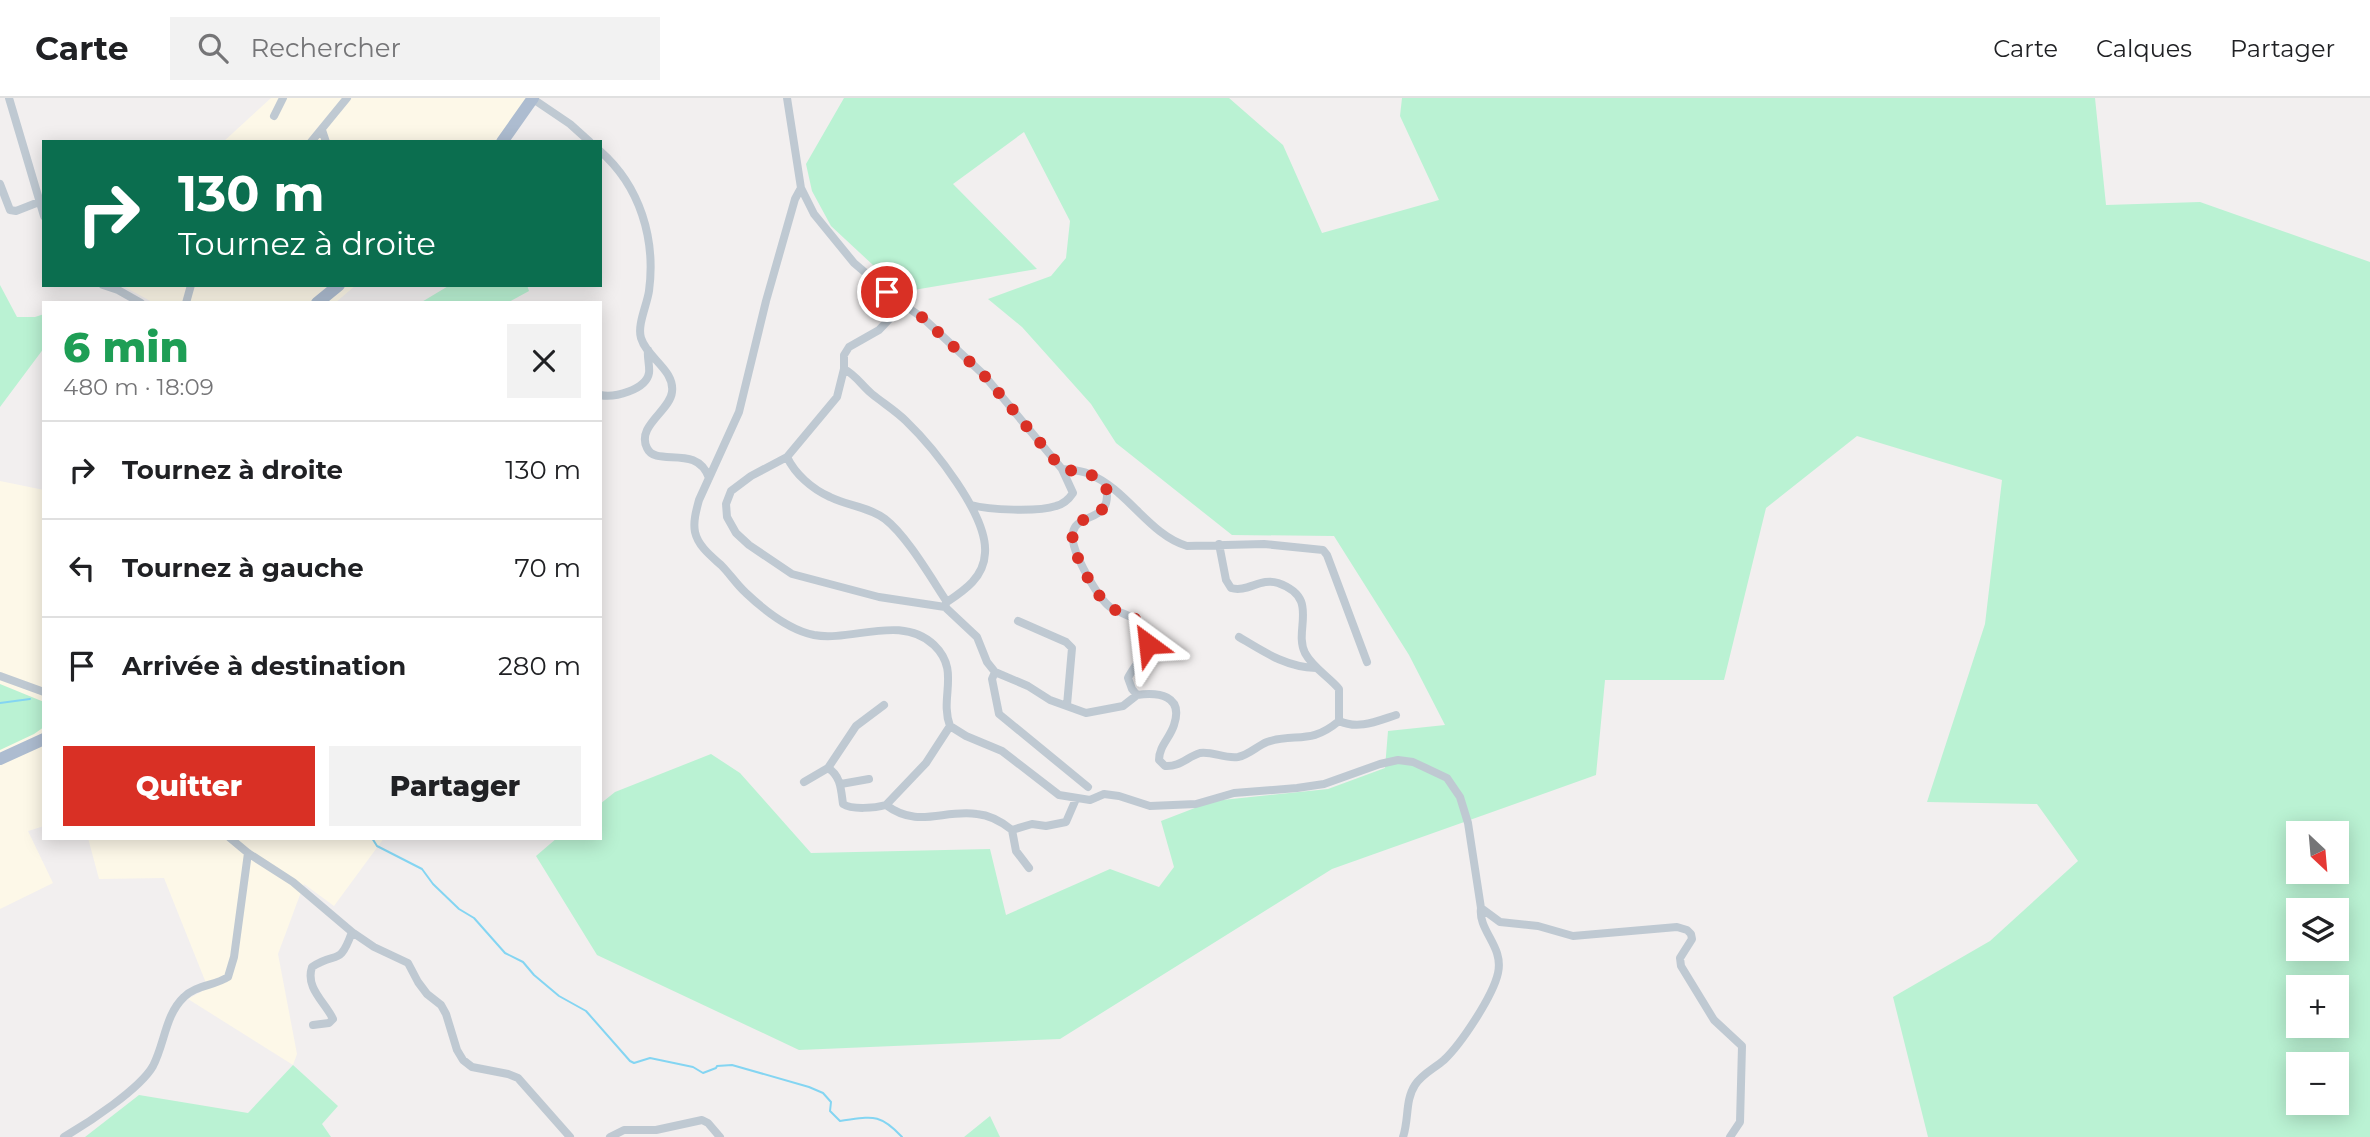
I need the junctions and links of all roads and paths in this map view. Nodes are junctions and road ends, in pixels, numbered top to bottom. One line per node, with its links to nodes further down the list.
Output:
1 (9, 98): 15 (street)
2 (283, 98): 6 (street)
3 (347, 98): 7 (street)
4 (787, 98): 14 (street)
5 (533, 99): 10 (main road); 11 (street)
6 (274, 116)
7 (322, 130): 8 (street); 9 (street)
8 (313, 140)
9 (325, 140)
10 (503, 140)
11 (588, 140)
12 (602, 153): 22 (street)
13 (0, 184): 15 (street)
14 (801, 188): 21 (street); 27 (street)
15 (39, 202): 16 (street)
16 (42, 210)
17 (109, 287): 19 (street)
18 (337, 287): 20 (main road)
19 (137, 301)
20 (319, 301)
21 (901, 303): 23 (street); 26 (street)
22 (648, 350): 24 (street); 27 (street)
23 (844, 369): 25 (street); 29 (street)
24 (602, 396)
25 (787, 457): 31 (street); 31 (street)
26 (1062, 469): 28 (street); 29 (street)
27 (709, 478): 44 (street)
28 (1105, 483): 30 (street); 39 (street)
29 (971, 506): 31 (street)
30 (1219, 544): 34 (street); 35 (street)
31 (946, 604): 36 (street)
32 (1018, 621): 41 (street)
33 (1239, 637): 35 (street)
34 (1367, 662)
35 (1316, 668): 43 (street)
36 (995, 672): 41 (street); 51 (street)
37 (0, 676): 38 (street)
38 (42, 691)
39 (1137, 695): 41 (street); 43 (street)
40 (884, 705): 47 (street)
41 (1067, 705)
42 (1396, 715): 43 (street)
43 (1339, 721)
44 (950, 726): 52 (street); 53 (street)
45 (42, 740): 46 (main road)
46 (0, 760)
47 (828, 768): 49 (street); 50 (street)
48 (869, 779): 50 (street)
49 (804, 782)
50 (841, 784): 53 (street)
51 (1088, 787)
52 (1076, 799): 54 (street); 58 (street)
53 (886, 805): 54 (street)
54 (1012, 830): 57 (street)
55 (232, 840): 56 (street)
56 (248, 853): 59 (street); 61 (street)
57 (1029, 869)
58 (1481, 908): 65 (street); 66 (street)
59 (352, 932): 60 (street); 62 (street)
60 (313, 1024)
61 (64, 1137)
62 (570, 1137)
63 (610, 1137): 64 (street)
64 (720, 1137)
65 (1403, 1137)
66 (1730, 1137)

